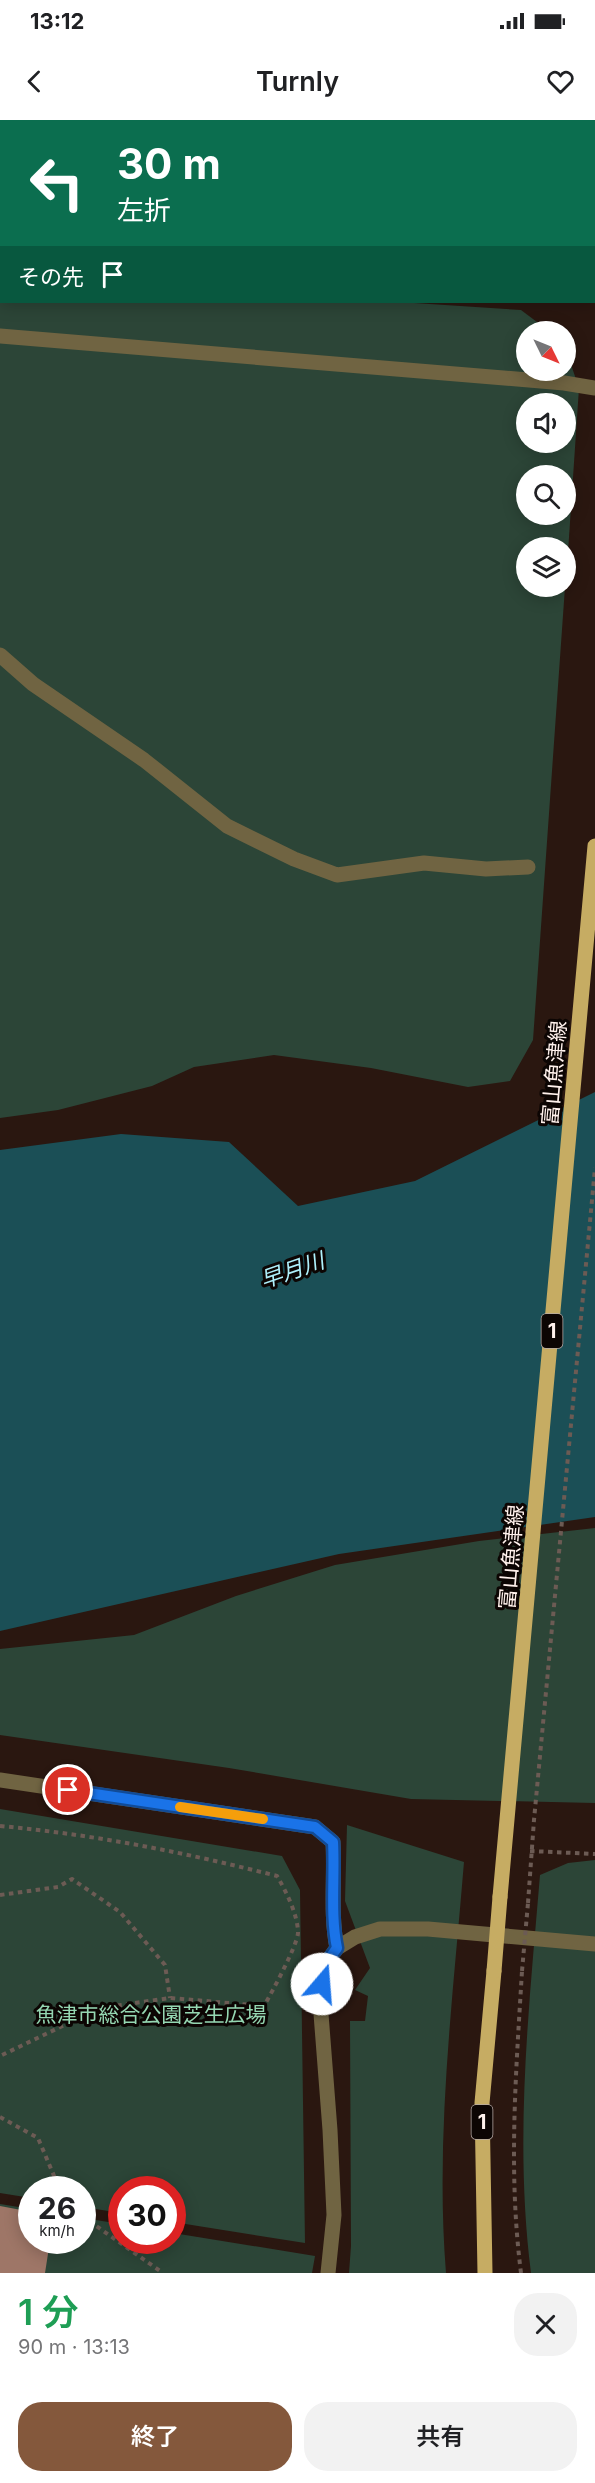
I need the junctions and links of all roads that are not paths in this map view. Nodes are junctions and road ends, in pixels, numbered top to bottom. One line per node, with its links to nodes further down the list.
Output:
1 (0, 336): 2 (street)
2 (595, 388)
3 (0, 655): 5 (street)
4 (595, 846): 9 (main road, 富山魚津線 / 1, bridge)
5 (528, 867)
6 (0, 1780): 8 (street)
7 (595, 1944): 8 (street)
8 (337, 1948): 10 (street)
9 (485, 2271)
10 (328, 2273)

